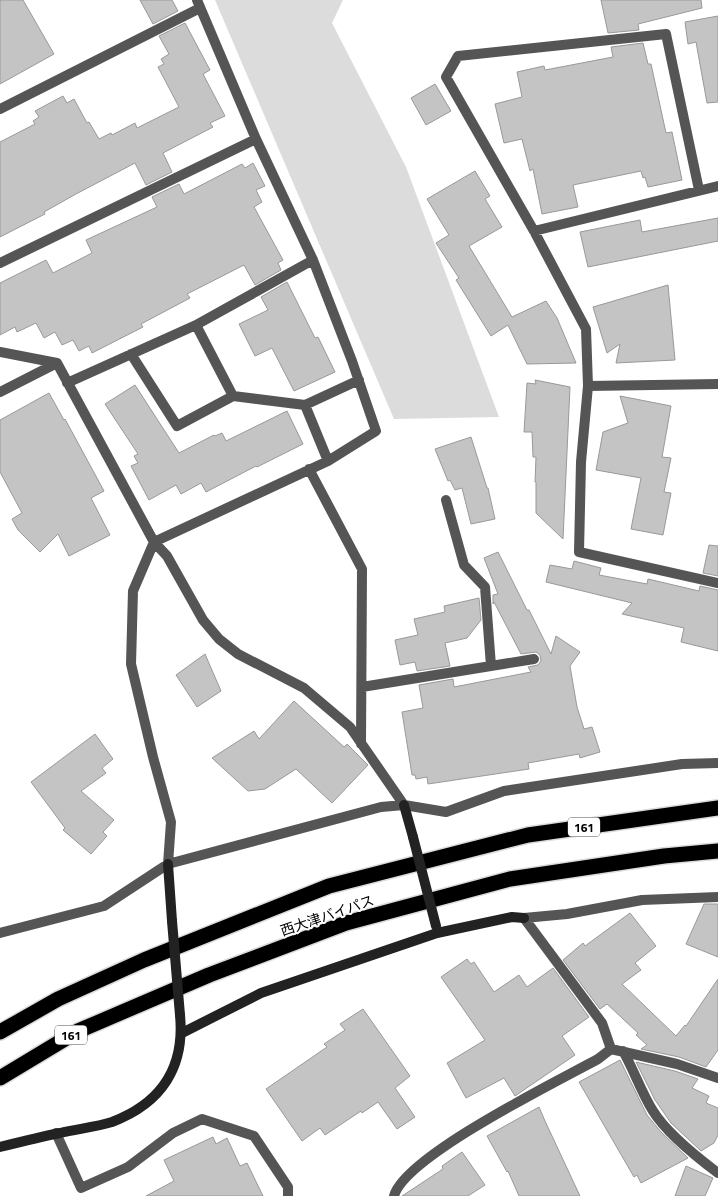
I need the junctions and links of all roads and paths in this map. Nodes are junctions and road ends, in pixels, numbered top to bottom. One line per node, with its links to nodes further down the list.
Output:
1 (199, 4): 2 (street); 3 (street)
2 (0, 109)
3 (256, 139): 7 (street); 8 (street)
4 (718, 186): 5 (street)
5 (699, 190): 6 (street); 6 (street)
6 (534, 231): 16 (street)
7 (313, 260): 9 (street); 13 (street)
8 (0, 263)
9 (196, 325): 11 (street); 18 (street)
10 (0, 352): 12 (street)
11 (131, 354): 14 (street); 18 (street)
12 (57, 363): 14 (street); 17 (street)
13 (359, 380): 19 (street); 20 (street)
14 (67, 383): 23 (street)
15 (718, 384): 16 (street)
16 (588, 386): 24 (street)
17 (0, 392)
18 (233, 396): 19 (street)
19 (305, 405): 20 (street)
20 (328, 461): 21 (street)
21 (310, 469): 23 (street); 27 (street)
22 (446, 500): 26 (street)
23 (154, 542): 28 (street); 33 (street)
24 (718, 583)
25 (534, 659): 26 (street)
26 (491, 666): 27 (street)
27 (362, 688): 28 (street)
28 (362, 744): 30 (street)
29 (718, 763): 30 (street)
30 (404, 806): 33 (street); 36 (street, bridge)
31 (718, 808): 38 (highway, 西大津バイパス / 161)
32 (718, 851): 42 (highway, 西大津バイパス / 161)
33 (168, 864): 37 (street); 39 (street, bridge)
34 (718, 897): 35 (street)
35 (524, 918): 36 (street); 40 (street)
36 (436, 929): 39 (street)
37 (0, 933)
38 (0, 1032)
39 (182, 1033): 44 (street)
40 (611, 1049): 41 (street); 48 (street)
41 (623, 1051): 43 (street); 46 (street)
42 (0, 1078)
43 (718, 1078)
44 (56, 1133): 45 (street); 47 (street)
45 (0, 1147)
46 (718, 1173)
47 (288, 1196)
48 (394, 1196)

